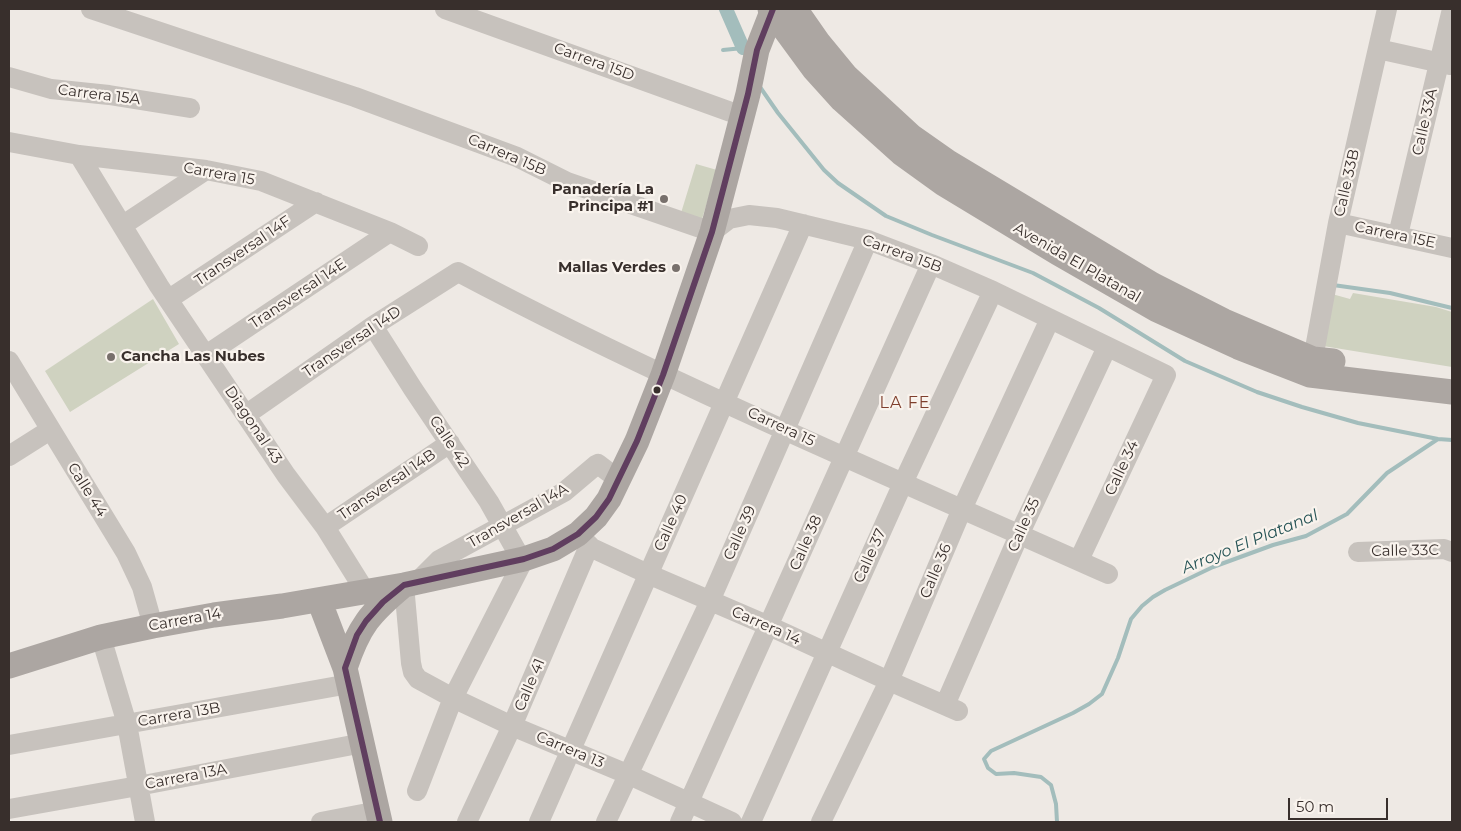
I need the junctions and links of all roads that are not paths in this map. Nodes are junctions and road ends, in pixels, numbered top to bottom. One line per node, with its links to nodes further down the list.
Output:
1 (91, 9): 19 (street, Carrera 15B)
2 (445, 9): 9 (street, Carrera 15D)
3 (1387, 9): 6 (street, Calle 33B)
4 (1452, 9): 7 (street, Calle 33A)
5 (777, 10): 9 (main road, Calle 41); 32 (main road, Avenida El Platanal); 37 (main road, Avenida El Platanal)
6 (1378, 49): 7 (street); 15 (street, Calle 33B)
7 (1446, 64): 20 (street, Calle 33A)
8 (9, 77): 10 (street, Carrera 15A)
9 (745, 105): 19 (main road, Calle 41)
10 (190, 108)
11 (9, 142): 12 (street, Carrera 15)
12 (79, 155): 13 (street, Carrera 15); 17 (street, Diagonal 43)
13 (206, 170): 14 (street, Carrera 15); 17 (street)
14 (316, 202): 18 (street, Carrera 15); 27 (street, Transversal 14F)
15 (1338, 223): 20 (street, Carrera 15E); 32 (street, Calle 33B)
16 (803, 224): 19 (street, Carrera 15B); 21 (street, Carrera 15B); 38 (street, Calle 40)
17 (123, 225): 27 (street, Diagonal 43)
18 (390, 232): 22 (street, Carrera 15); 31 (street, Transversal 14E)
19 (712, 232): 35 (main road, Calle 41)
20 (1398, 235): 23 (street, Carrera 15E)
21 (868, 240): 24 (street, Carrera 15B); 40 (street, Calle 39)
22 (418, 246)
23 (1452, 248)
24 (931, 264): 26 (street, Carrera 15B); 44 (street, Calle 38)
25 (458, 272): 29 (street, Transversal 14D); 35 (street, Carrera 15)
26 (993, 291): 28 (street, Carrera 15B); 46 (street, Calle 37)
27 (169, 300): 31 (street, Diagonal 43)
28 (1050, 319): 30 (street, Carrera 15B); 47 (street, Calle 36)
29 (373, 326): 39 (street, Transversal 14D); 42 (street, Calle 42)
30 (1107, 347): 34 (street, Carrera 15B); 50 (street, Calle 35)
31 (206, 355): 39 (street, Diagonal 43)
32 (1313, 359): 36 (main road, Avenida El Platanal)
33 (9, 361): 41 (street, Calle 44)
34 (1166, 375): 55 (street, Calle 34)
35 (663, 376): 38 (street, Carrera 15); 45 (main road, Calle 41)
36 (1452, 376)
37 (1452, 392)
38 (724, 401): 40 (street, Carrera 15); 56 (street, Calle 40)
39 (247, 414): 49 (street, Diagonal 43)
40 (785, 429): 44 (street, Carrera 15); 61 (street, Calle 39)
41 (50, 430): 43 (street); 62 (street, Calle 44)
42 (450, 443): 48 (street, Calle 42); 49 (street, Transversal 14B)
43 (9, 456)
44 (844, 456): 46 (street, Carrera 15); 63 (street, Calle 38)
45 (619, 480): 48 (street, Transversal 14A); 51 (main road, Calle 41)
46 (903, 483): 47 (street, Carrera 15); 65 (street, Calle 37)
47 (962, 509): 50 (street, Carrera 15); 68 (street, Calle 36)
48 (503, 526): 54 (street, Calle 42); 58 (street, Transversal 14A)
49 (325, 527): 59 (street, Diagonal 43)
50 (1020, 535): 55 (street, Carrera 15); 70 (street, Calle 35)
51 (584, 540): 54 (main road, Carrera 14); 56 (street, Carrera 14); 72 (street, Calle 41)
52 (1358, 552): 53 (street, Calle 33C)
53 (1452, 552)
54 (522, 559): 58 (main road, Carrera 14); 69 (street)
55 (1079, 560): 57 (street, Carrera 15)
56 (648, 574): 61 (street, Carrera 14); 75 (street, Calle 40)
57 (1108, 574)
58 (410, 583): 59 (main road, Carrera 14); 67 (main road); 69 (street, Carrera 13)
59 (365, 591): 60 (main road, Carrera 14)
60 (319, 600): 62 (main road, Carrera 14); 67 (main road)
61 (710, 601): 63 (street, Carrera 14); 76 (street, Calle 39)
62 (153, 626): 64 (main road, Carrera 14)
63 (769, 626): 65 (street, Carrera 14); 79 (street, Calle 38)
64 (101, 638): 66 (main road, Carrera 14); 71 (street)
65 (826, 653): 68 (street, Carrera 14); 89 (street, Calle 37)
66 (9, 666)
67 (347, 676): 71 (street, Carrera 13B); 73 (main road)
68 (889, 682): 70 (street, Carrera 14); 90 (street, Calle 36)
69 (453, 698): 72 (street, Carrera 13); 78 (street)
70 (952, 708)
71 (127, 724): 74 (street, Carrera 13B); 77 (street)
72 (512, 726): 75 (street, Carrera 13); 84 (street, Calle 41)
73 (363, 743): 77 (street, Carrera 13A); 81 (main road)
74 (9, 745)
75 (571, 750): 76 (street, Carrera 13); 85 (street, Calle 40)
76 (627, 774): 79 (street, Carrera 13); 86 (street, Calle 39)
77 (138, 786): 80 (street, Carrera 13A); 82 (street)
78 (417, 791)
79 (689, 802): 87 (street, Calle 38); 88 (street, Carrera 13)
80 (9, 809)
81 (379, 817): 83 (street)
82 (145, 822)
83 (321, 822)
84 (467, 822)
85 (539, 822)
86 (606, 822)
87 (680, 822)
88 (732, 822)
89 (750, 822)
90 (821, 822)

